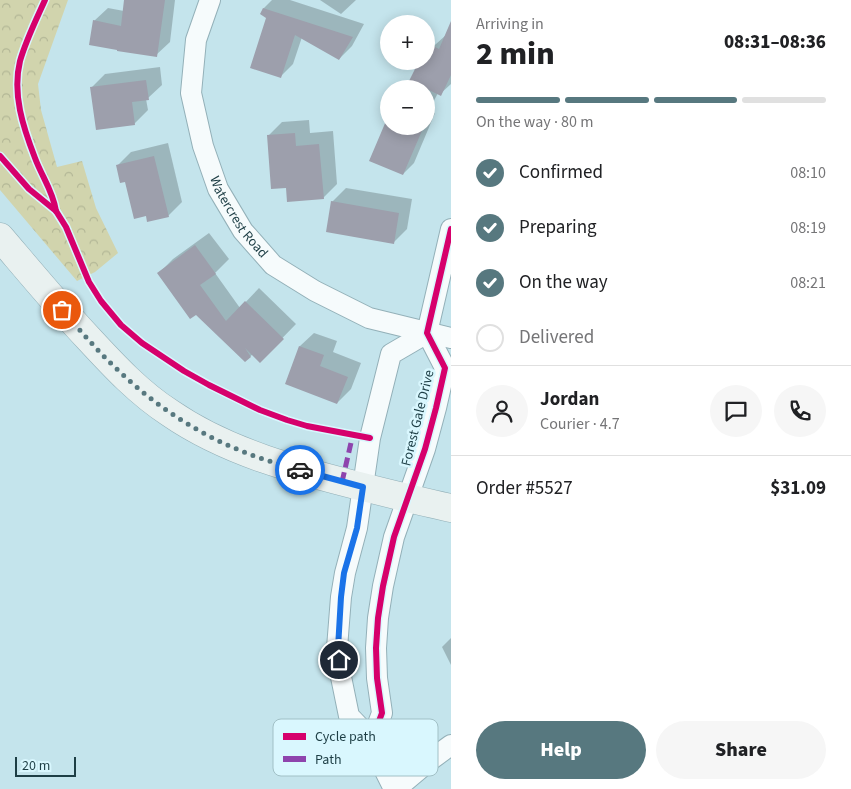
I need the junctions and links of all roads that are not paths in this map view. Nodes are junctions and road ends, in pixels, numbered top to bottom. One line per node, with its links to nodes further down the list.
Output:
1 (210, 0): 4 (street, Watercrest Road)
2 (451, 228): 4 (street)
3 (0, 237): 6 (main road)
4 (427, 333): 5 (street, Watercrest Road); 6 (street); 7 (street, Forest Gale Drive)
5 (451, 338)
6 (363, 487): 7 (main road); 9 (street)
7 (408, 498): 8 (main road); 10 (street, Forest Gale Drive)
8 (451, 508)
9 (351, 719)
10 (380, 719)
11 (451, 745): 12 (street)
12 (438, 754)
13 (388, 776): 15 (street)
14 (411, 776): 15 (street)
15 (395, 789)

